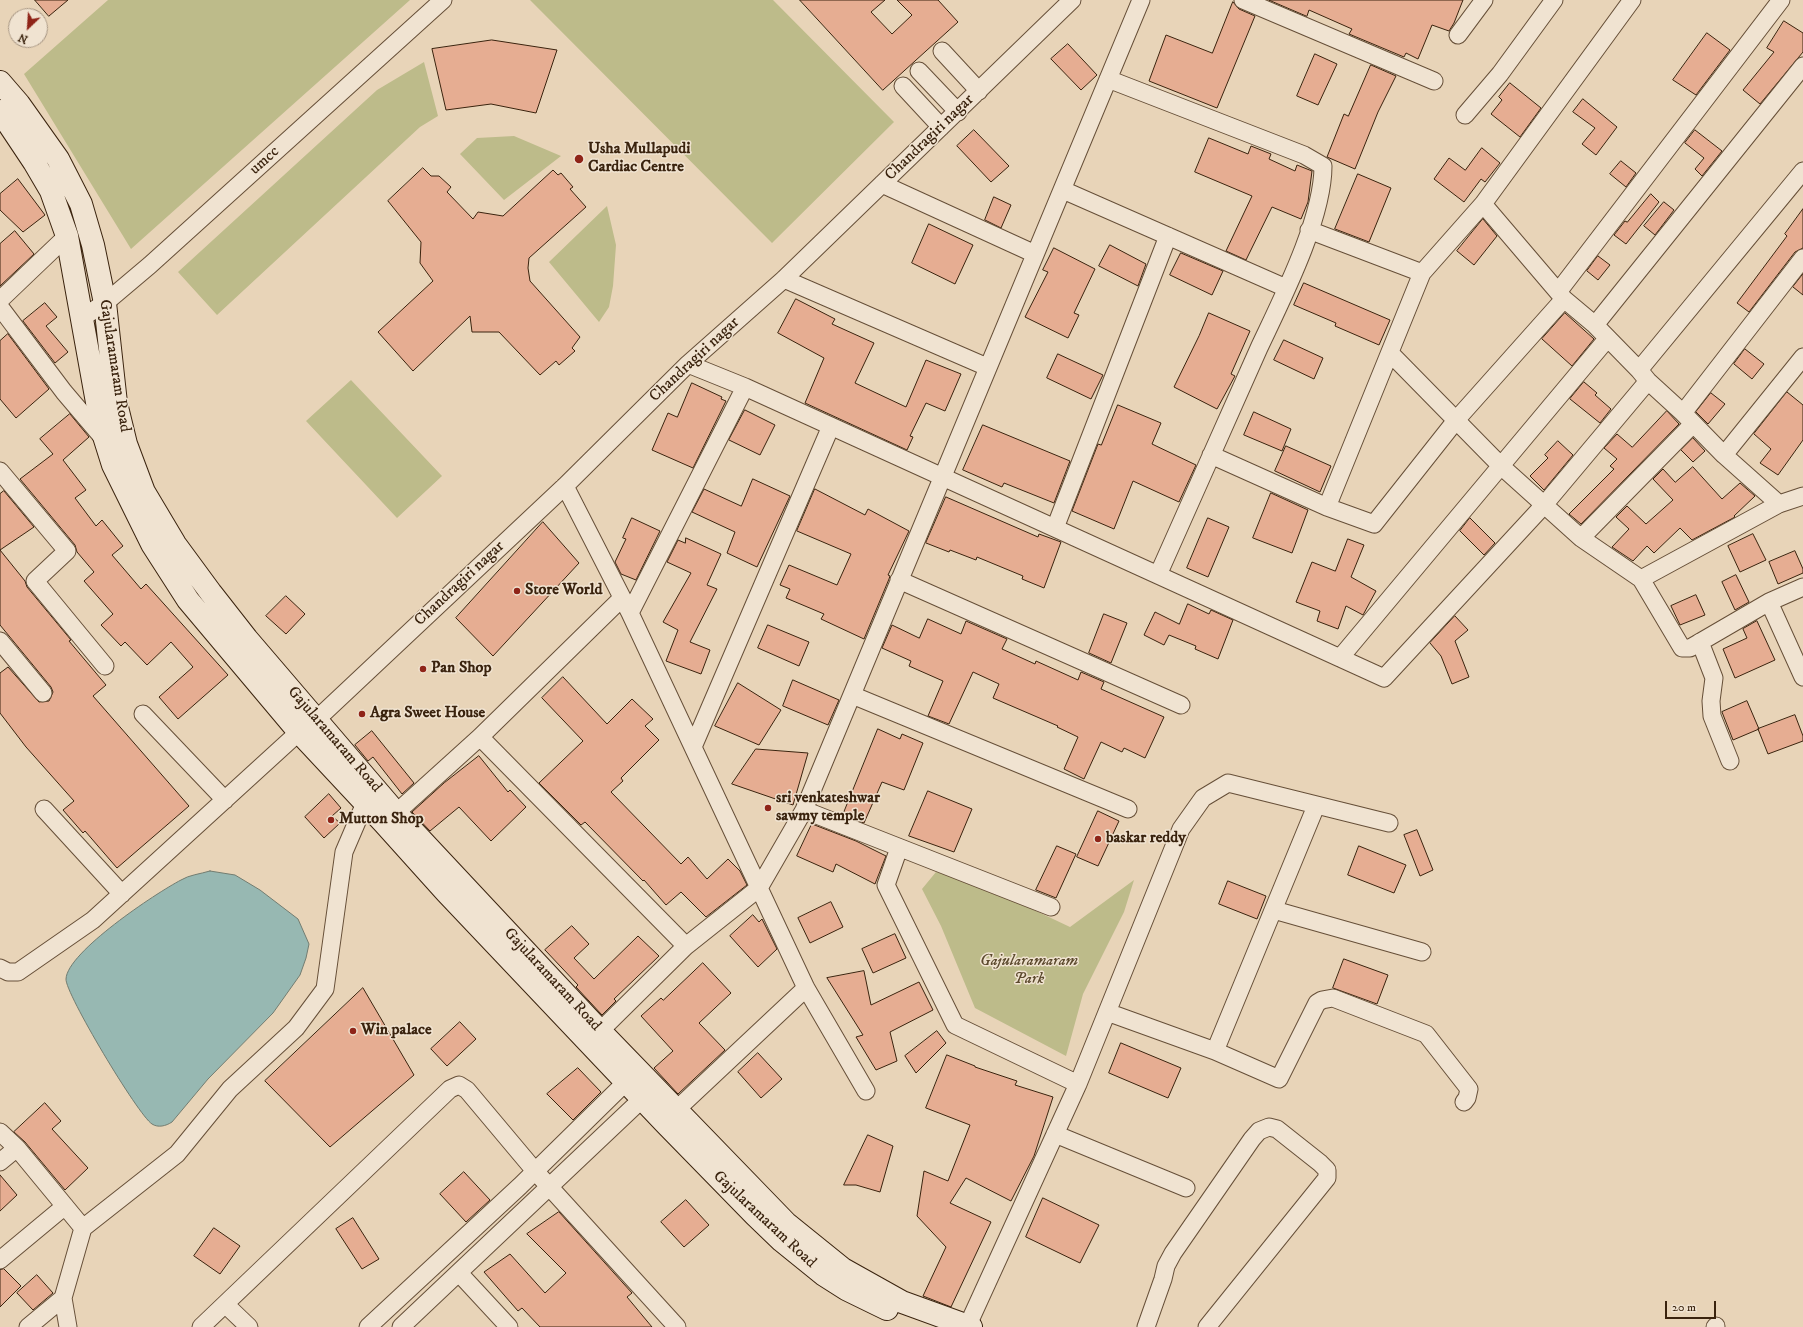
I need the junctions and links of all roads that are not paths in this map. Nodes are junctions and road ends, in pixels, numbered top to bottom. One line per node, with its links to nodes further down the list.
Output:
1 (443, 0): 36 (street, umcc)
2 (1072, 0): 17 (street, Chandragiri nagar)
3 (1141, 0): 13 (street)
4 (1243, 0): 14 (street)
5 (1484, 0): 9 (street)
6 (1554, 0): 20 (street)
7 (1632, 0): 25 (street)
8 (1781, 0): 34 (street)
9 (1458, 35)
10 (942, 51): 17 (street)
11 (1803, 66): 39 (street)
12 (919, 71): 19 (street)
13 (1108, 79): 24 (street); 26 (street)
14 (1434, 81)
15 (0, 82): 36 (main road, Gajularamaram Road)
16 (903, 86): 21 (street)
17 (979, 91): 19 (street, Chandragiri nagar)
18 (0, 111): 27 (main road, Gajularamaram Road)
19 (958, 112): 21 (street, Chandragiri nagar)
20 (1465, 115)
21 (941, 128): 23 (street, Chandragiri nagar)
22 (1803, 171): 45 (street)
23 (882, 184): 29 (street); 32 (street, Chandragiri nagar)
24 (1062, 190): 28 (street); 29 (street)
25 (1483, 204): 31 (street); 34 (street)
26 (1309, 230): 31 (street); 33 (street)
27 (67, 236): 35 (street); 38 (main road, Gajularamaram Road)
28 (1168, 236): 33 (street); 61 (street)
29 (1035, 254): 44 (street)
30 (1803, 258): 48 (street)
31 (1422, 273): 41 (street)
32 (784, 279): 43 (street, Chandragiri nagar); 44 (street)
33 (1286, 288): 51 (street)
34 (1561, 296): 39 (street); 47 (street)
35 (0, 299)
36 (105, 303): 38 (street, umcc); 78 (main road, Gajularamaram Road)
37 (0, 307): 50 (street)
38 (83, 317): 50 (main road, Gajularamaram Road)
39 (1595, 325): 40 (street)
40 (1607, 340): 45 (street); 53 (street)
41 (1390, 353): 47 (street); 60 (street)
42 (1803, 357): 52 (street)
43 (688, 364): 46 (street); 56 (street, Chandragiri nagar)
44 (987, 367): 55 (street)
45 (1643, 376): 48 (street); 59 (street)
46 (745, 387): 49 (street); 68 (street)
47 (1457, 419): 53 (street); 60 (street)
48 (1688, 419): 52 (street); 62 (street)
49 (831, 426): 55 (street); 81 (street)
50 (106, 442): 79 (main road, Gajularamaram Road)
51 (1212, 455): 60 (street); 63 (street)
52 (1724, 455): 58 (street)
53 (1501, 466): 59 (street); 71 (street)
54 (0, 471): 72 (street)
55 (942, 477): 61 (street); 65 (street)
56 (565, 486): 68 (street); 78 (street, Chandragiri nagar)
57 (1803, 496): 58 (street)
58 (1779, 504): 64 (street)
59 (1544, 505): 62 (street); 71 (street)
60 (1327, 507)
61 (1055, 528): 63 (street)
62 (1581, 538): 64 (street)
63 (1158, 575): 71 (street)
64 (1641, 579): 70 (street)
65 (899, 580): 75 (street); 76 (street)
66 (1803, 587): 67 (street)
67 (1769, 602): 70 (street); 73 (street)
68 (626, 605): 80 (street); 81 (street)
69 (0, 641): 74 (street)
70 (1700, 642): 82 (street)
71 (1340, 658)
72 (105, 666)
73 (1803, 677)
74 (42, 693)
75 (852, 695): 87 (street); 88 (street)
76 (1182, 705)
77 (143, 714): 83 (street)
78 (316, 720): 89 (main road, Gajularamaram Road)
79 (299, 732): 83 (street); 84 (main road, Gajularamaram Road)
80 (480, 737): 89 (street); 96 (street)
81 (693, 747): 92 (street)
82 (1730, 761)
83 (225, 800): 93 (street)
84 (365, 803): 103 (main road, Gajularamaram Road); 117 (street)
85 (1316, 806): 90 (street); 95 (street); 100 (street)
86 (44, 809): 93 (street)
87 (1128, 809)
88 (804, 810): 91 (street); 92 (street)
89 (396, 814): 101 (main road, Gajularamaram Road)
90 (1389, 824)
91 (899, 848): 94 (street); 104 (street)
92 (759, 888): 96 (street); 99 (street)
93 (122, 894): 98 (street)
94 (1051, 907)
95 (1274, 910): 97 (street); 102 (street)
96 (686, 946): 101 (street)
97 (1422, 952)
98 (0, 968)
99 (806, 988): 105 (street); 108 (street)
100 (1107, 1012): 102 (street); 104 (street)
101 (600, 1031): 108 (main road, Gajularamaram Road)
102 (1215, 1051): 107 (street)
103 (626, 1082): 106 (main road, Gajularamaram Road); 113 (street)
104 (1078, 1084): 110 (street)
105 (866, 1091)
106 (642, 1099): 114 (street); 131 (main road, Gajularamaram Road)
107 (1464, 1102)
108 (676, 1110): 122 (main road, Gajularamaram Road)
109 (0, 1132): 111 (street)
110 (1055, 1134): 115 (street); 122 (street)
111 (17, 1148): 112 (street); 116 (street)
112 (0, 1162)
113 (535, 1171): 114 (street); 121 (street); 127 (street)
114 (550, 1185): 119 (street); 130 (street)
115 (1186, 1188)
116 (64, 1206): 117 (street); 118 (street)
117 (83, 1228): 120 (street)
118 (0, 1260)
119 (459, 1273): 128 (street); 129 (street)
120 (63, 1298): 123 (street); 124 (street)
121 (225, 1304): 125 (street); 126 (street)
122 (968, 1326)
123 (28, 1327)
124 (68, 1327)
125 (201, 1327)
126 (249, 1327)
127 (368, 1327)
128 (401, 1327)
129 (509, 1327)
130 (677, 1327)
131 (932, 1327)
132 (1146, 1327): 133 (street)
133 (1207, 1327)

